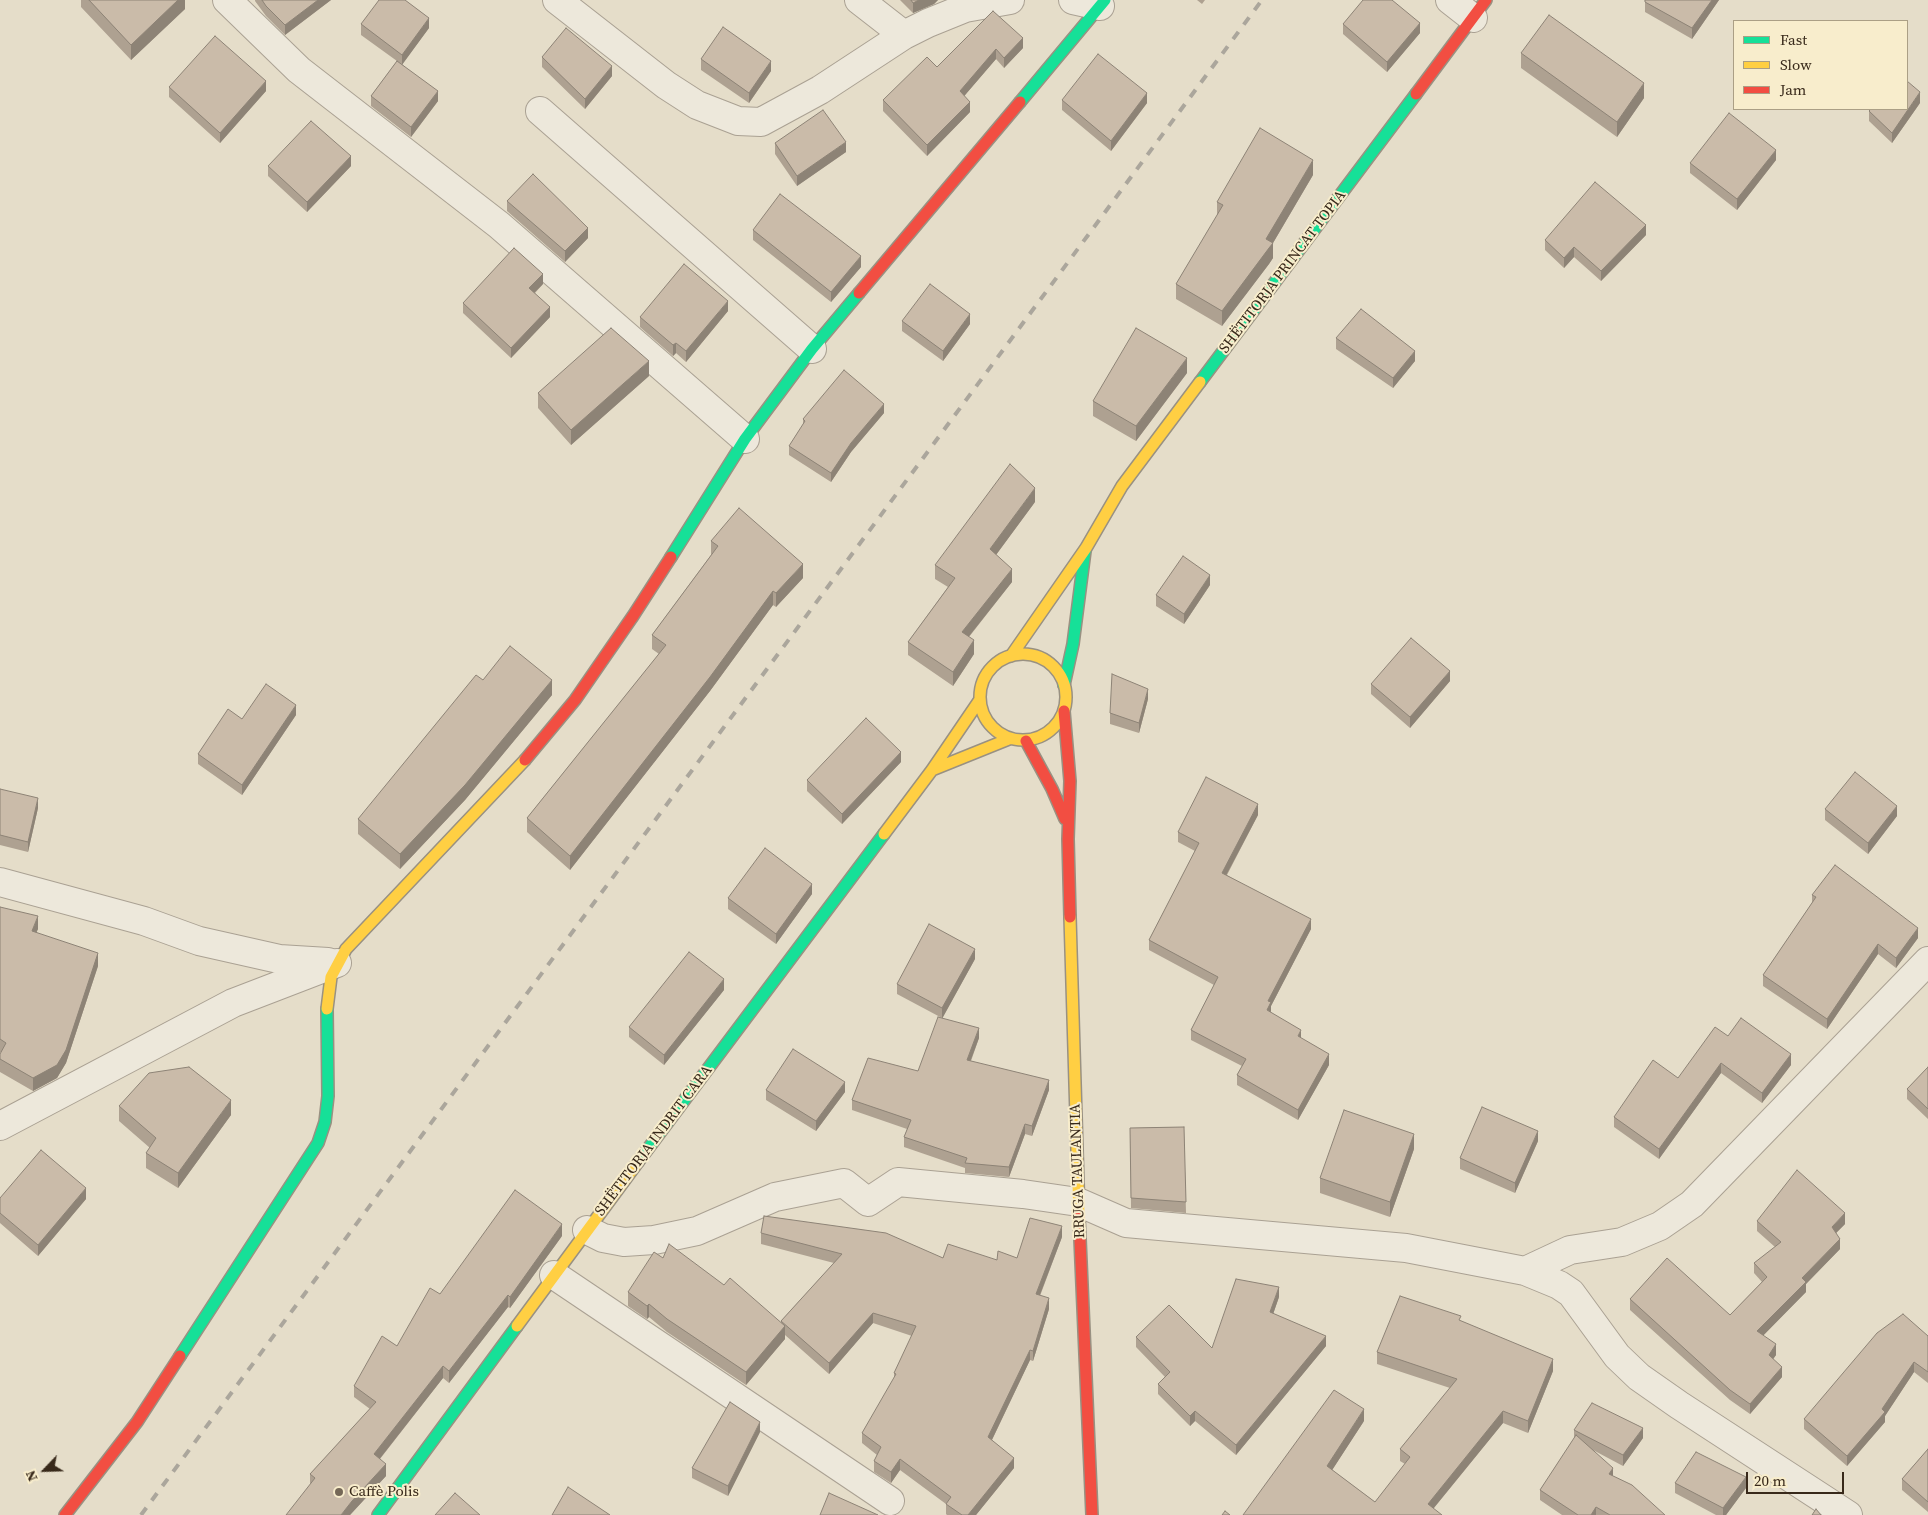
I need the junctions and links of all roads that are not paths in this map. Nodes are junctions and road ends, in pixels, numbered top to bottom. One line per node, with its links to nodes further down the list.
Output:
1 (227, 0): 12 (street)
2 (557, 0): 9 (street)
3 (859, 0): 9 (street)
4 (1010, 0): 9 (street)
5 (1073, 0): 7 (street)
6 (1450, 0): 8 (street)
7 (1102, 3): 11 (street)
8 (1480, 9): 13 (street, SHËTITORJA PRINCAT TOPIA)
9 (904, 35)
10 (540, 111): 11 (street)
11 (812, 350): 12 (street)
12 (745, 439): 24 (street)
13 (1086, 548): 14 (street, SHËTITORJA PRINCAT TOPIA); 15 (street, SHËTITORJA PRINCAT TOPIA)
14 (1011, 656): 15 (street); 16 (street)
15 (1064, 686): 17 (street)
16 (979, 701): 18 (street); 20 (street, SHËTITORJA INDRIT CARA)
17 (1064, 710): 19 (street); 21 (street, RRUGA TAULANTIA)
18 (1009, 739): 19 (street); 20 (street)
19 (1026, 741): 21 (street, RRUGA TAULANTIA)
20 (932, 770): 27 (street, SHËTITORJA INDRIT CARA)
21 (1068, 828): 26 (street, RRUGA TAULANTIA)
22 (0, 882): 24 (street)
23 (1928, 961): 28 (street)
24 (337, 963): 25 (street); 31 (street)
25 (0, 1126)
26 (1078, 1202): 27 (street); 28 (street); 33 (street, RRUGA TAULANTIA)
27 (587, 1230): 29 (street, SHËTITORJA INDRIT CARA)
28 (1526, 1271): 34 (street)
29 (554, 1275): 30 (street); 32 (street, SHËTITORJA INDRIT CARA)
30 (890, 1501)
31 (66, 1515)
32 (378, 1515)
33 (1092, 1515)
34 (1848, 1515)

